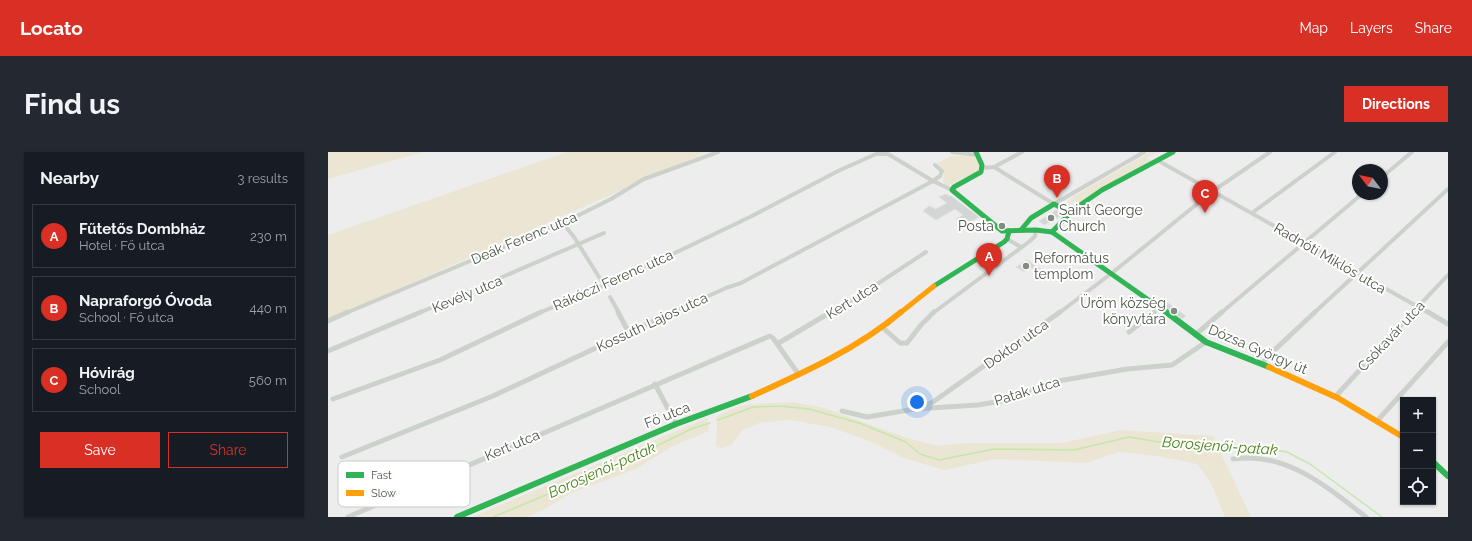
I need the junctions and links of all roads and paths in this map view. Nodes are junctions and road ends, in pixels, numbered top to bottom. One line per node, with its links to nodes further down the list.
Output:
1 (718, 152): 24 (street, Deák Ferenc utca)
2 (952, 152): 10 (street)
3 (1022, 152): 13 (street)
4 (1144, 152): 21 (street)
5 (1173, 152): 11 (street)
6 (1270, 152): 19 (street, Doktor utca)
7 (1335, 152): 23 (street)
8 (1412, 152): 15 (street)
9 (890, 153): 16 (street); 39 (street, Rákóczi Ferenc utca)
10 (977, 154): 14 (street)
11 (1157, 160): 19 (street, Radnóti Miklós utca); 22 (street)
12 (935, 165): 16 (street)
13 (994, 167): 14 (street); 21 (street)
14 (982, 168): 18 (street)
15 (1388, 172)
16 (933, 181): 18 (street); 47 (street, Kossuth Lajos utca)
17 (1448, 189): 37 (street)
18 (952, 190): 28 (street)
19 (1213, 191): 23 (street, Radnóti Miklós utca); 36 (street, Doktor utca)
20 (1355, 200): 32 (street)
21 (1054, 204): 22 (street); 25 (street)
22 (1071, 213): 29 (street)
23 (1252, 213): 32 (street, Radnóti Miklós utca)
24 (562, 222): 33 (street); 43 (street, Deák Ferenc utca)
25 (1028, 222): 26 (street); 27 (street)
26 (1021, 230): 27 (street); 28 (street)
27 (1036, 230): 29 (street); 34 (street)
28 (1009, 231): 31 (street)
29 (1052, 232): 36 (street, Dózsa György út)
30 (604, 233): 33 (street, Kevély utca)
31 (1007, 239): 34 (street); 45 (street, Fő utca)
32 (1304, 243): 37 (street, Radnóti Miklós utca); 48 (street)
33 (578, 244): 39 (street); 52 (street, Kevély utca)
34 (1021, 247): 45 (street)
35 (926, 252): 51 (street, Kert utca)
36 (1112, 273): 41 (street, Dózsa György út); 58 (street, Doktor utca)
37 (1357, 273): 42 (street, Radnóti Miklós utca); 53 (street)
38 (1448, 275): 42 (street, Csókavár utca)
39 (604, 285): 57 (street, Rákóczi Ferenc utca)
40 (610, 297): 47 (street)
41 (1160, 308): 46 (street); 48 (street, Dózsa György út)
42 (1418, 308): 44 (street, Radnóti Miklós utca); 56 (street, Csókavár utca)
43 (328, 321)
44 (1448, 324)
45 (882, 327): 54 (street, Fő utca)
46 (1130, 332)
47 (629, 333): 63 (street, Kossuth Lajos utca)
48 (1195, 335): 49 (street, Dózsa György út)
49 (1206, 342): 53 (street, Dózsa György út); 58 (street, Patak utca)
50 (1448, 342): 60 (street)
51 (777, 344): 54 (street); 55 (street, Kert utca)
52 (328, 351)
53 (1263, 363): 56 (street, Dózsa György út)
54 (799, 375): 61 (street, Fő utca)
55 (656, 384): 61 (street); 65 (street, Kert utca)
56 (1335, 396): 60 (street, Dózsa György út)
57 (333, 399)
58 (915, 409): 59 (street, Patak utca)
59 (842, 411)
60 (1378, 420): 62 (street, Dózsa György út)
61 (676, 424): 70 (street, Fő utca)
62 (1400, 435)
63 (342, 457)
64 (1233, 459): 71 (street)
65 (470, 464)
66 (1436, 465): 67 (street)
67 (1448, 476)
68 (371, 507): 69 (street, Kert utca)
69 (348, 517)
70 (457, 517)
71 (1366, 517)

